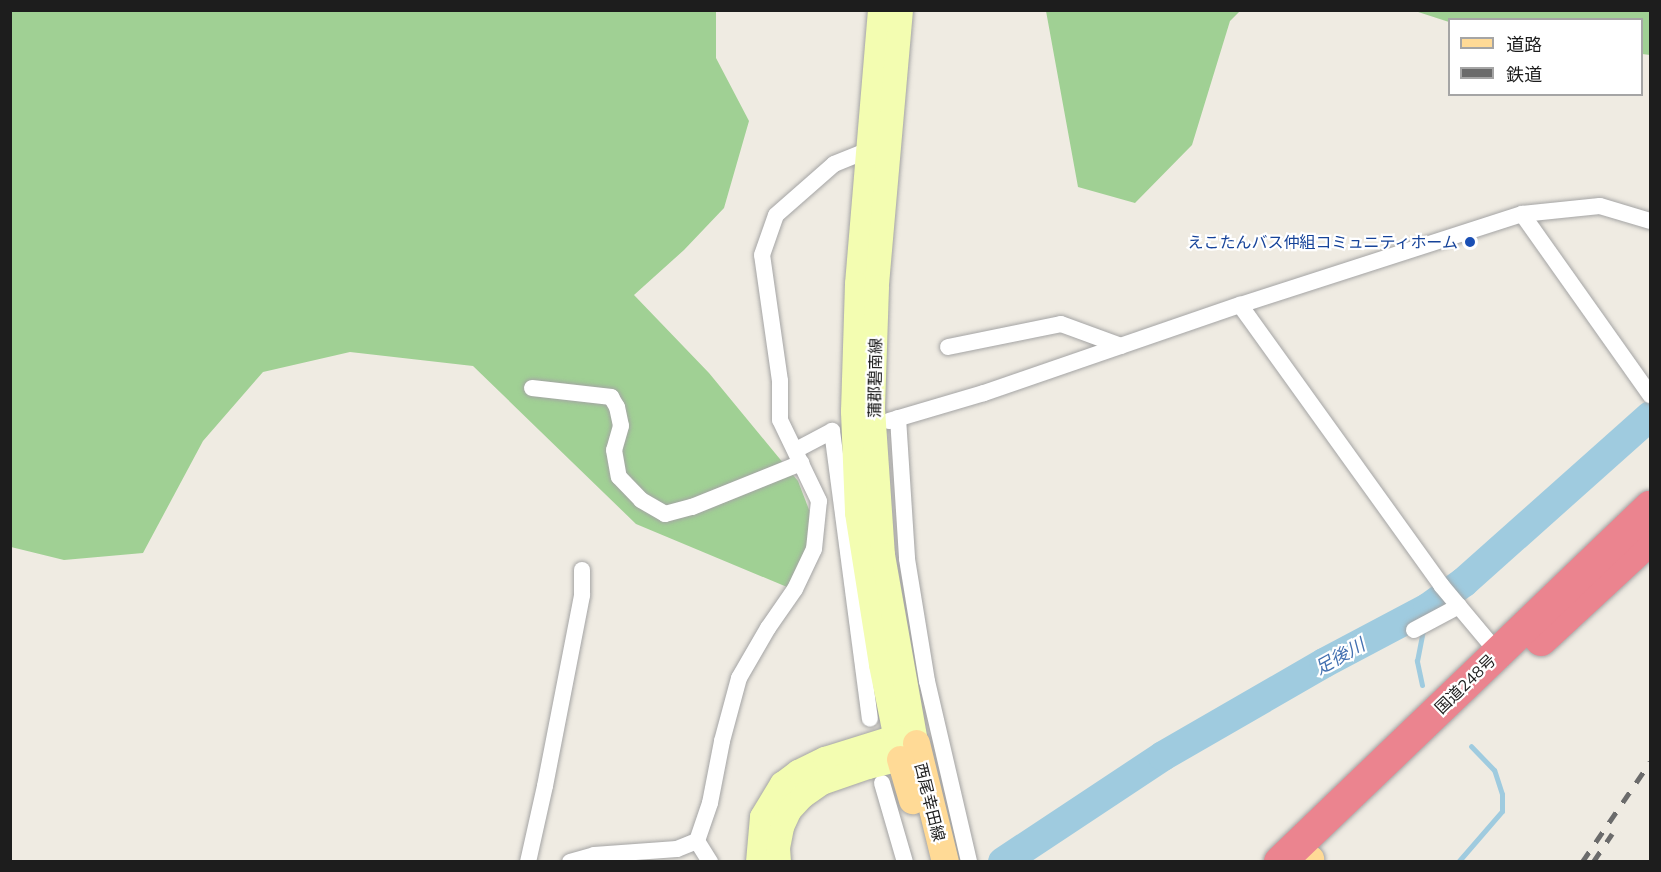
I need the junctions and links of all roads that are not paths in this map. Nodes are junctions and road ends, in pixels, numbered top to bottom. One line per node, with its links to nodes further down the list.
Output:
1 (880, 10): 3 (main road, 蒲郡碧南線)
2 (901, 10): 19 (main road, 蒲郡碧南線)
3 (868, 150): 11 (street); 19 (main road, 蒲郡碧南線)
4 (1522, 214): 5 (street); 6 (street); 10 (street)
5 (1650, 221)
6 (1240, 305): 7 (street); 15 (street)
7 (1121, 346): 8 (street); 30 (street)
8 (948, 347)
9 (532, 388): 11 (street)
10 (1650, 395)
11 (799, 457): 18 (street); 21 (street)
12 (1650, 507): 17 (highway, 国道248号)
13 (1650, 539): 31 (highway, 国道248号)
14 (582, 570): 22 (street)
15 (1457, 603): 16 (street); 17 (street)
16 (1414, 630)
17 (1497, 652): 31 (highway, 国道248号)
18 (870, 719)
19 (904, 746): 25 (main road); 26 (main road); 28 (main road, 西尾幸田線); 29 (main road, 西尾幸田線)
20 (882, 783): 27 (street)
21 (697, 841): 23 (street); 24 (street)
22 (528, 861)
23 (570, 861)
24 (710, 861)
25 (758, 861)
26 (779, 861)
27 (905, 861)
28 (930, 861)
29 (945, 861)
30 (969, 861)
31 (1301, 861)

